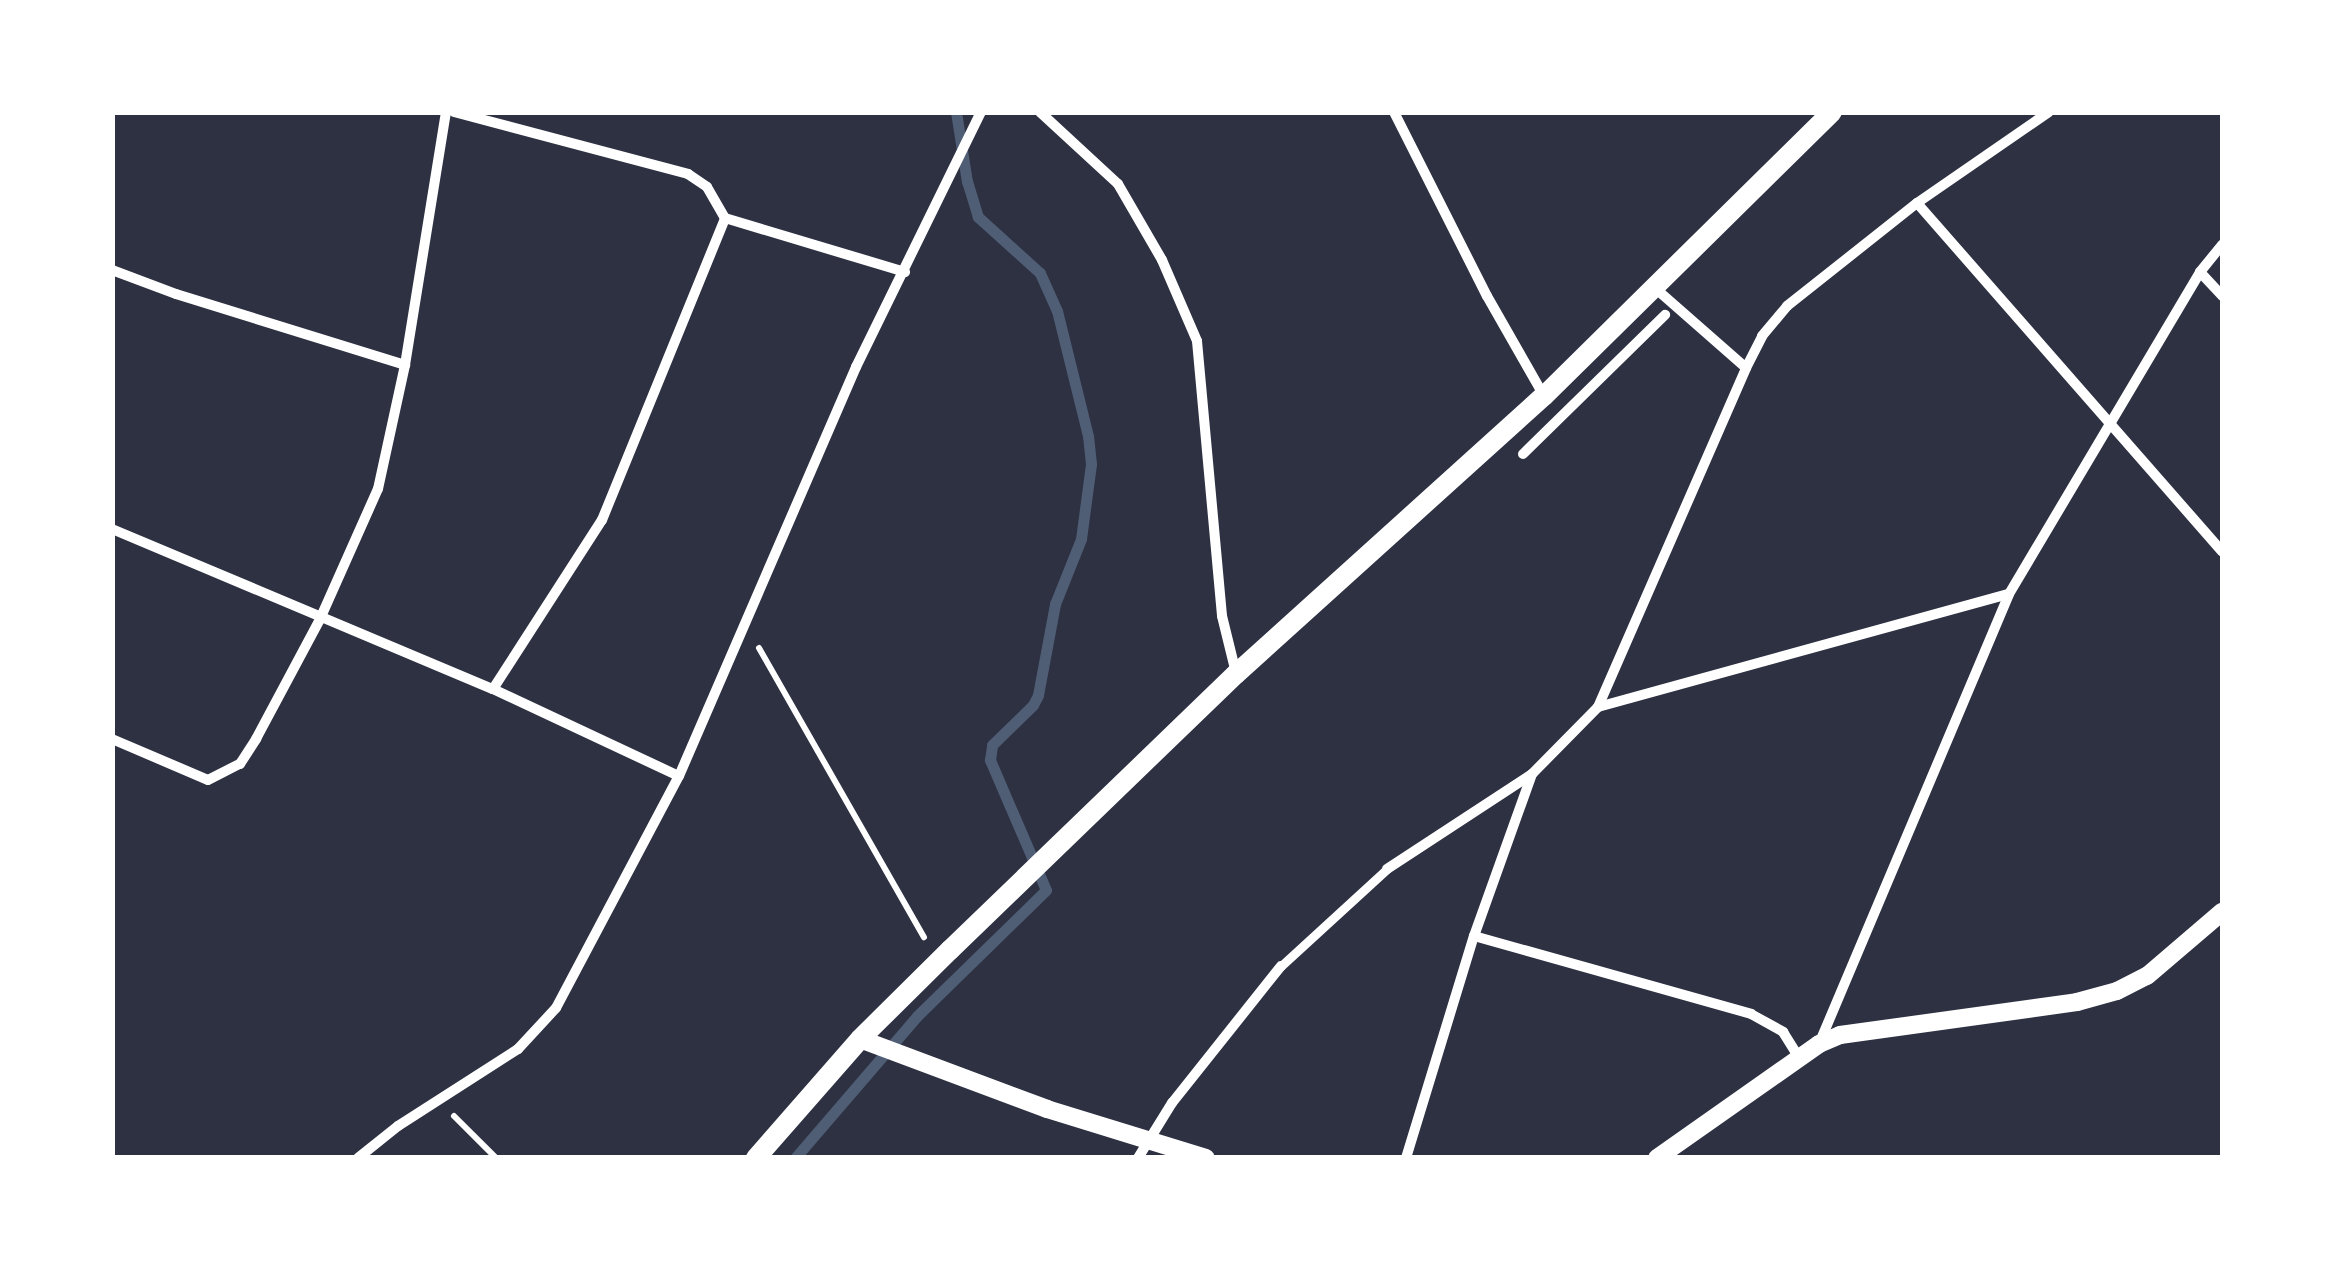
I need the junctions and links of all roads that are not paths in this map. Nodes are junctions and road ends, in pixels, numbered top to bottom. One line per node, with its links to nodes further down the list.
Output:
1 (446, 112): 17 (street)
2 (454, 112): 9 (street)
3 (981, 112): 12 (street)
4 (1040, 112): 26 (street)
5 (1394, 112): 19 (street)
6 (1832, 112): 14 (main road)
7 (2050, 112): 8 (street)
8 (1917, 203): 18 (street); 20 (street)
9 (725, 218): 12 (street); 27 (street)
10 (2222, 245): 13 (street)
11 (112, 270): 17 (street)
12 (905, 272): 31 (street)
13 (2200, 272): 15 (street); 20 (street)
14 (1655, 288): 18 (street); 19 (main road)
15 (2222, 296)
16 (1665, 315): 21 (street)
17 (405, 365): 25 (street)
18 (1746, 368): 28 (street)
19 (1544, 396): 26 (main road)
20 (2110, 428): 23 (street); 24 (street)
21 (1523, 454)
22 (112, 530): 25 (street)
23 (2222, 551)
24 (2009, 594): 28 (street); 37 (street)
25 (320, 619): 27 (street); 29 (street)
26 (1236, 674): 36 (main road)
27 (493, 688): 31 (street)
28 (1598, 707): 30 (street)
29 (112, 740)
30 (1532, 774): 32 (street); 34 (street)
31 (679, 776): 40 (street)
32 (1387, 869): 35 (street)
33 (2222, 912): 37 (street)
34 (1474, 936): 38 (street); 43 (street)
35 (1281, 966): 39 (street)
36 (860, 1039): 39 (street); 41 (main road)
37 (1818, 1044): 38 (street)
38 (1798, 1056): 44 (street)
39 (1142, 1149): 42 (street)
40 (358, 1158)
41 (756, 1158)
42 (1206, 1158)
43 (1406, 1158)
44 (1657, 1158)

